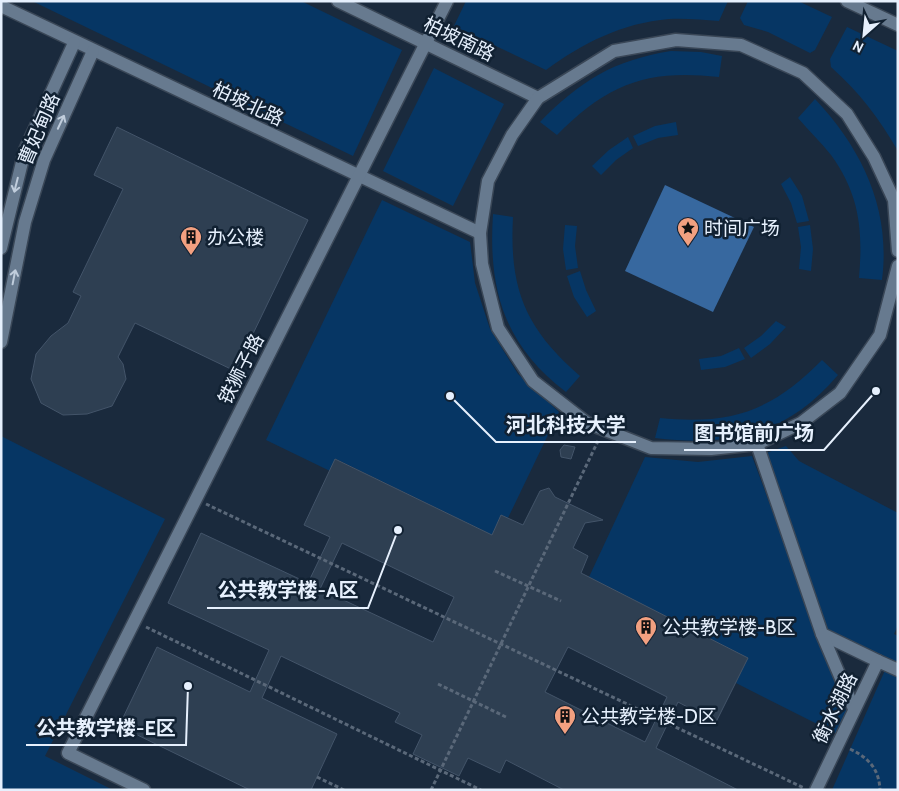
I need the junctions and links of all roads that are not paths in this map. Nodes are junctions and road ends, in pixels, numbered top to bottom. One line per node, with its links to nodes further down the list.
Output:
1 (338, 1): 8 (lane, 柏坡南路)
2 (447, 1): 8 (lane, 铁狮子路)
3 (847, 1): 5 (lane)
4 (1, 6): 7 (lane, 柏坡北路)
5 (868, 6): 6 (lane)
6 (898, 26)
7 (74, 43): 9 (lane, 柏坡北路); 14 (lane, 曹妃甸路, one-way to 14)
8 (427, 44): 10 (lane, 柏坡南路); 11 (lane, 铁狮子路)
9 (93, 52): 11 (lane, 柏坡北路); 17 (lane, 曹妃甸路, one-way to 9)
10 (538, 98): 12 (lane); 13 (lane)
11 (360, 178): 13 (lane, 柏坡北路); 23 (lane, 铁狮子路)
12 (896, 200): 15 (lane)
13 (480, 233): 18 (lane)
14 (1, 248)
15 (898, 252)
16 (898, 266): 18 (lane)
17 (1, 342)
18 (757, 444): 19 (lane)
19 (822, 634): 20 (lane); 22 (lane)
20 (878, 662): 21 (lane, 衡水湖路); 22 (lane, 衡水湖路)
21 (898, 670)
22 (854, 709): 24 (lane, 衡水湖路)
23 (144, 790)
24 (816, 790)

